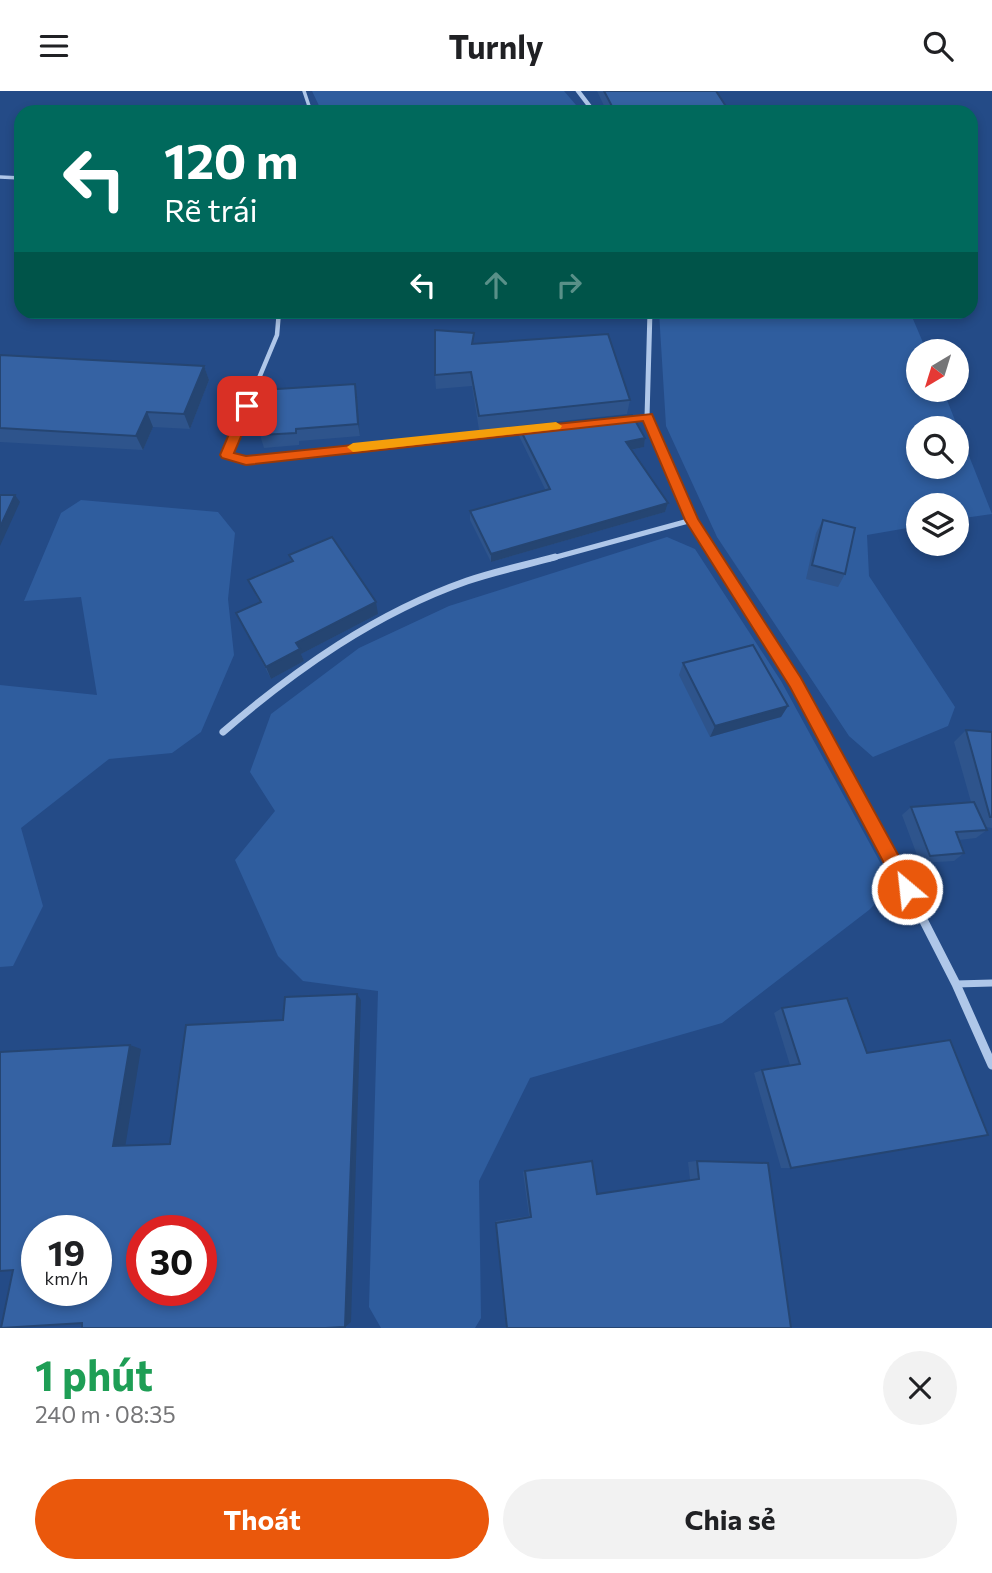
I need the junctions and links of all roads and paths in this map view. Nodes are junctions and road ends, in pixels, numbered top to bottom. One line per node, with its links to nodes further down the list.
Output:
1 (578, 91): 2 (street)
2 (589, 105)
3 (278, 319): 7 (lane)
4 (650, 319): 5 (street)
5 (648, 417): 6 (lane); 8 (street)
6 (621, 419)
7 (527, 429)
8 (692, 520): 9 (street); 11 (street)
9 (223, 732)
10 (992, 983): 11 (lane)
11 (956, 984): 12 (street)
12 (992, 1065)

